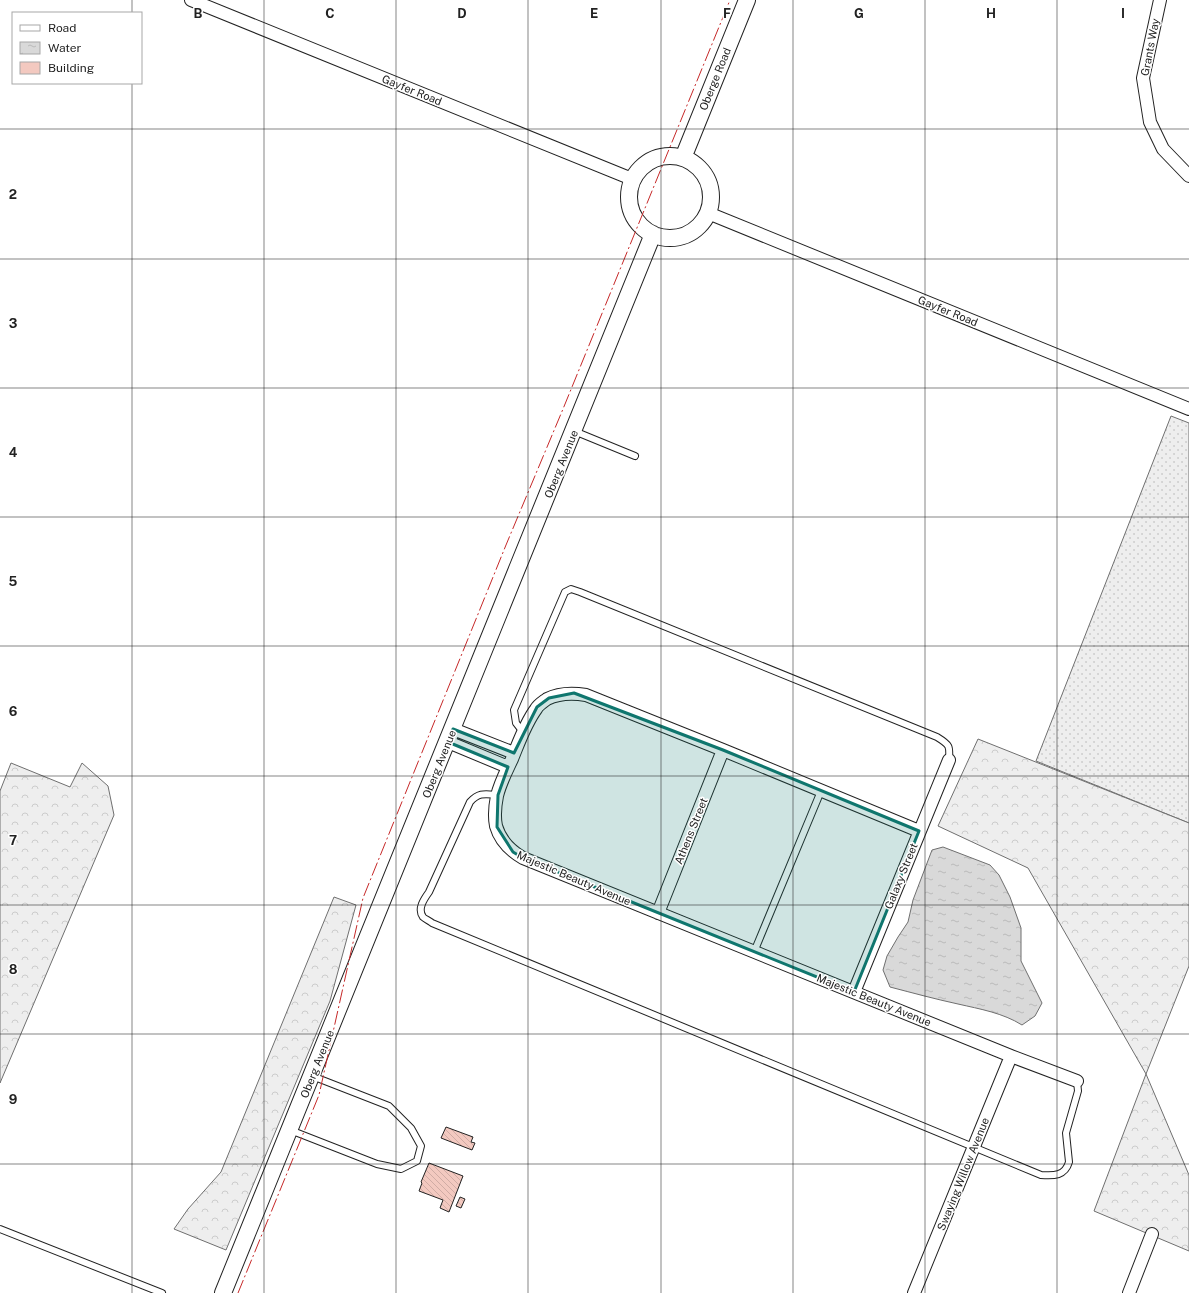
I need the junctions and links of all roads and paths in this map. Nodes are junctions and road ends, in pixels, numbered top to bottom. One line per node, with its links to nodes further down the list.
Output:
1 (191, 0): 6 (street, Gayfer Road)
2 (747, 0): 4 (street, Oberge Road)
3 (1160, 0): 5 (street, Grants Way)
4 (683, 158): 6 (street); 7 (street)
5 (1189, 176)
6 (632, 179): 8 (street)
7 (708, 213): 8 (street); 9 (street, Gayfer Road)
8 (653, 234): 10 (street, Oberg Avenue)
9 (1188, 406)
10 (574, 432): 11 (lane); 13 (street, Oberg Avenue)
11 (635, 456)
12 (523, 732): 14 (street, Majestic Beauty Avenue); 15 (street, Majestic Beauty Avenue); 16 (lane)
13 (451, 735): 15 (street); 17 (street); 25 (street, Oberg Avenue)
14 (723, 750): 18 (street, Majestic Beauty Avenue); 21 (street, Athens Street)
15 (514, 753): 17 (street, Majestic Beauty Avenue)
16 (948, 760): 20 (street, Galaxy Street)
17 (508, 767): 19 (street, Majestic Beauty Avenue)
18 (821, 791): 20 (street, Majestic Beauty Avenue); 22 (lane)
19 (498, 794): 21 (street, Majestic Beauty Avenue); 28 (lane)
20 (920, 831): 23 (street, Galaxy Street)
21 (658, 913): 22 (street, Majestic Beauty Avenue)
22 (754, 952): 23 (street, Majestic Beauty Avenue)
23 (854, 992): 24 (street, Majestic Beauty Avenue)
24 (1011, 1056): 26 (street, Majestic Beauty Avenue); 28 (street, Swaying Willow Avenue)
25 (312, 1076): 27 (street, Oberg Avenue); 27 (lane)
26 (1077, 1081): 28 (lane)
27 (290, 1130): 32 (street, Oberg Avenue)
28 (974, 1146): 33 (street, Swaying Willow Avenue)
29 (0, 1228): 31 (lane)
30 (1152, 1234): 34 (street)
31 (161, 1293)
32 (224, 1293)
33 (914, 1293)
34 (1129, 1293)

